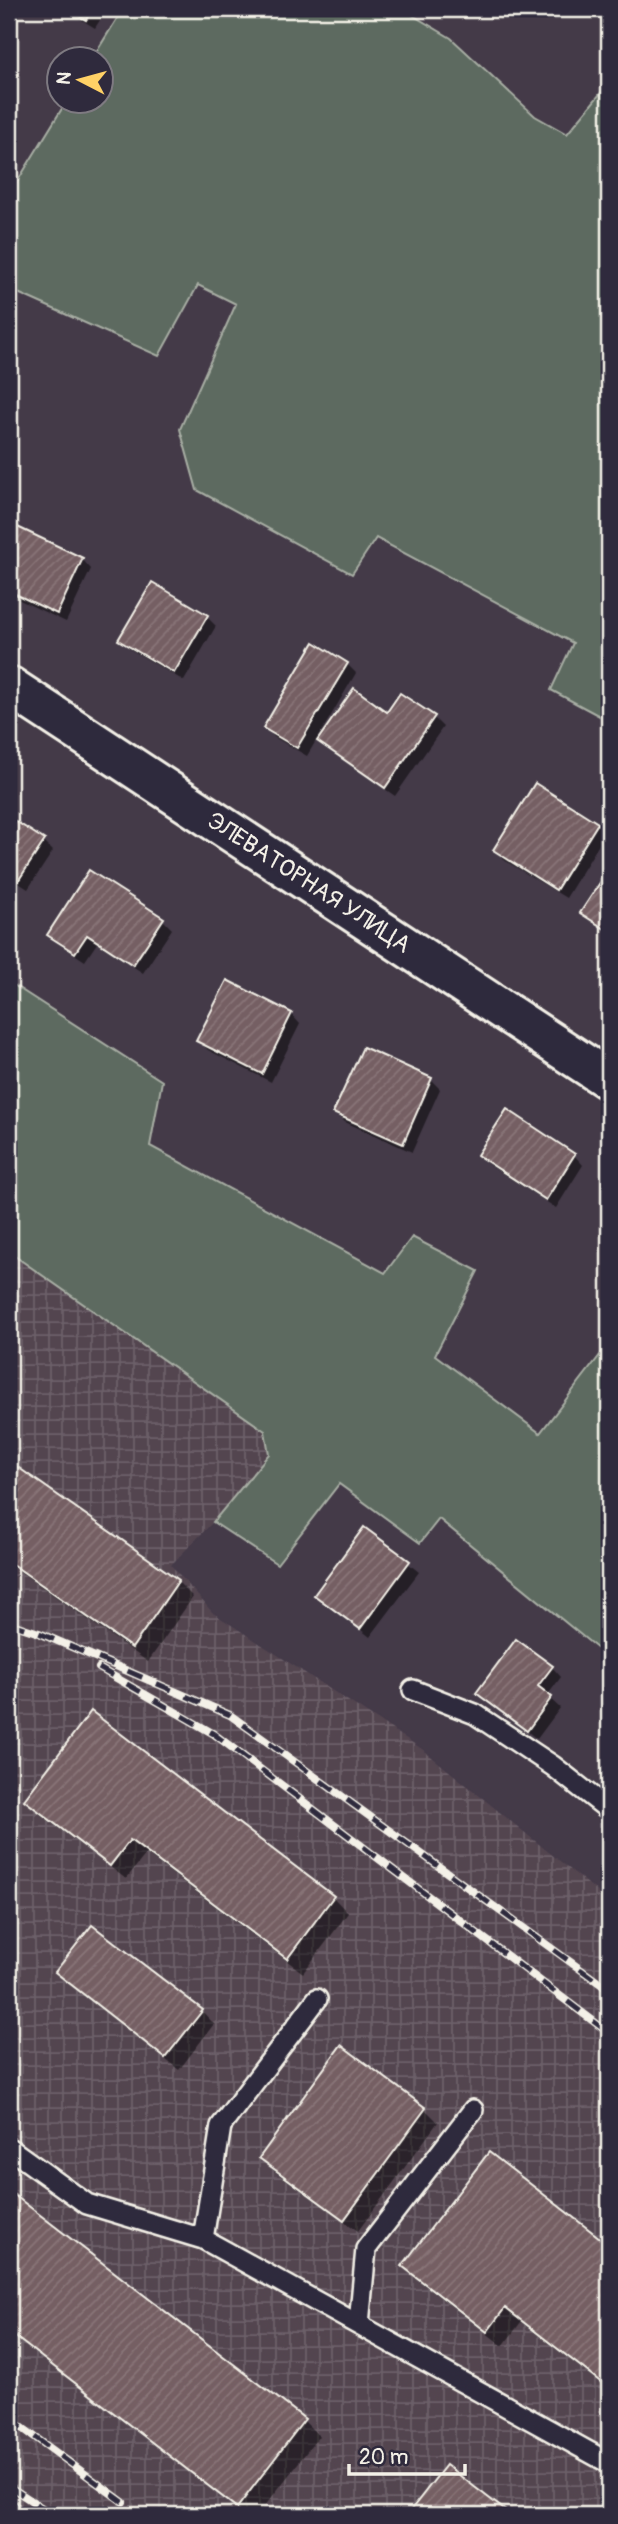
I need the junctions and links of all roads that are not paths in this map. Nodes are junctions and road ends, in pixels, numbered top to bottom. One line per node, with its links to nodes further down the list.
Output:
1 (9, 687): 2 (street, ЭЛЕВАТОРНАЯ УЛИЦА)
2 (609, 1080)
3 (413, 1690): 4 (lane)
4 (609, 1810)
5 (317, 1999): 8 (lane)
6 (473, 2110): 9 (lane)
7 (9, 2148): 8 (lane)
8 (203, 2239): 9 (lane)
9 (359, 2324): 10 (lane)
10 (609, 2463)

